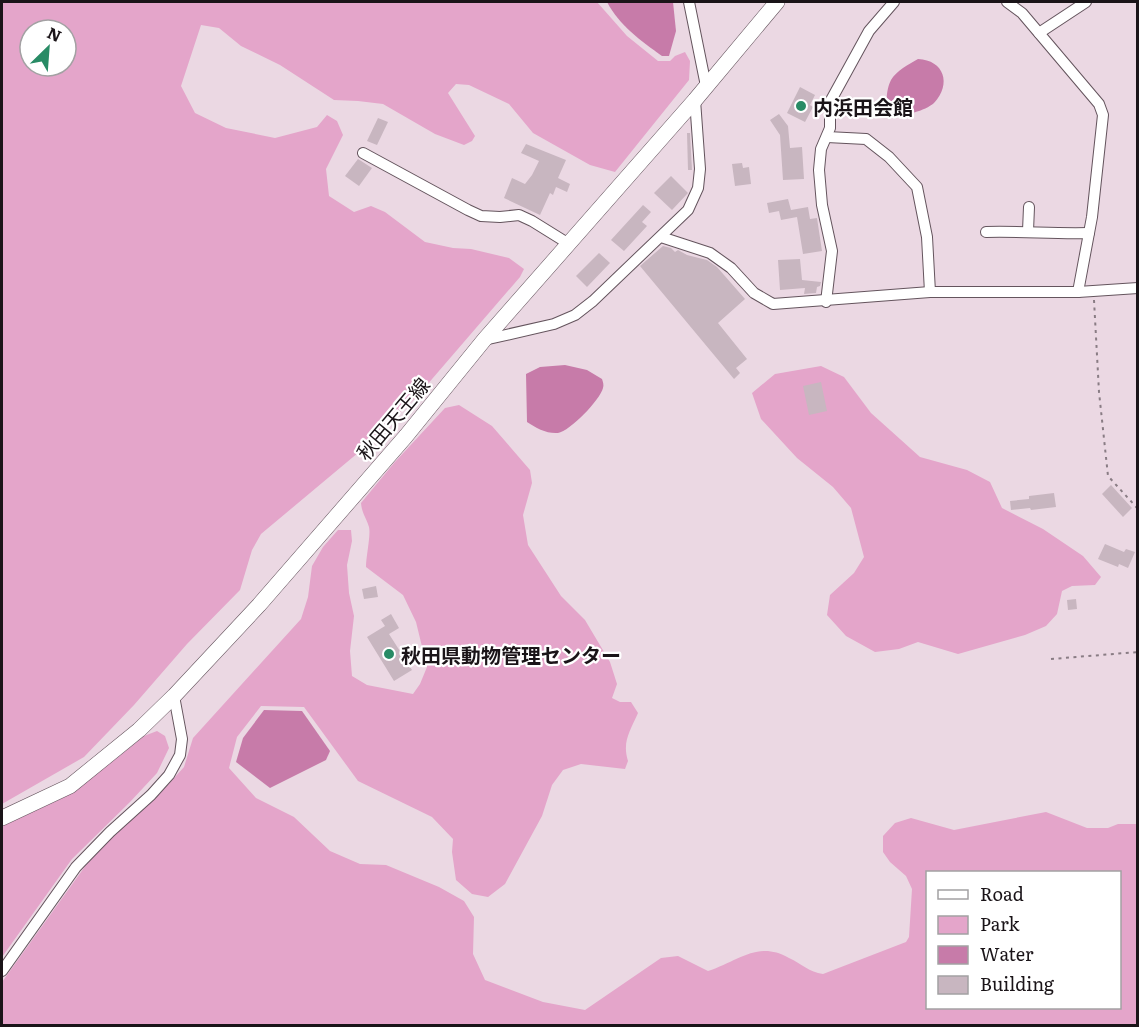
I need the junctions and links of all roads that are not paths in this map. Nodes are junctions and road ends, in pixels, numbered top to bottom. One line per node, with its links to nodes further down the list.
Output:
1 (689, 2): 7 (street)
2 (777, 2): 7 (main road, 秋田天王線)
3 (894, 2): 9 (street)
4 (1086, 2): 6 (street)
5 (1012, 3): 6 (street)
6 (1039, 33): 14 (street)
7 (706, 86): 8 (main road, 秋田天王線)
8 (695, 100): 15 (street); 16 (main road, 秋田天王線)
9 (827, 137): 18 (street); 20 (street)
10 (363, 153): 16 (street)
11 (1029, 207): 12 (street)
12 (1028, 231): 13 (street); 14 (street)
13 (986, 232)
14 (1089, 233): 19 (street)
15 (661, 237): 20 (street); 21 (street)
16 (569, 244): 21 (main road, 秋田天王線)
17 (1137, 288): 19 (street)
18 (930, 292): 19 (street); 20 (street)
19 (1078, 292)
20 (826, 302)
21 (484, 340): 22 (main road, 秋田天王線)
22 (174, 696): 23 (main road, 秋田天王線); 24 (street)
23 (2, 818)
24 (2, 971)

